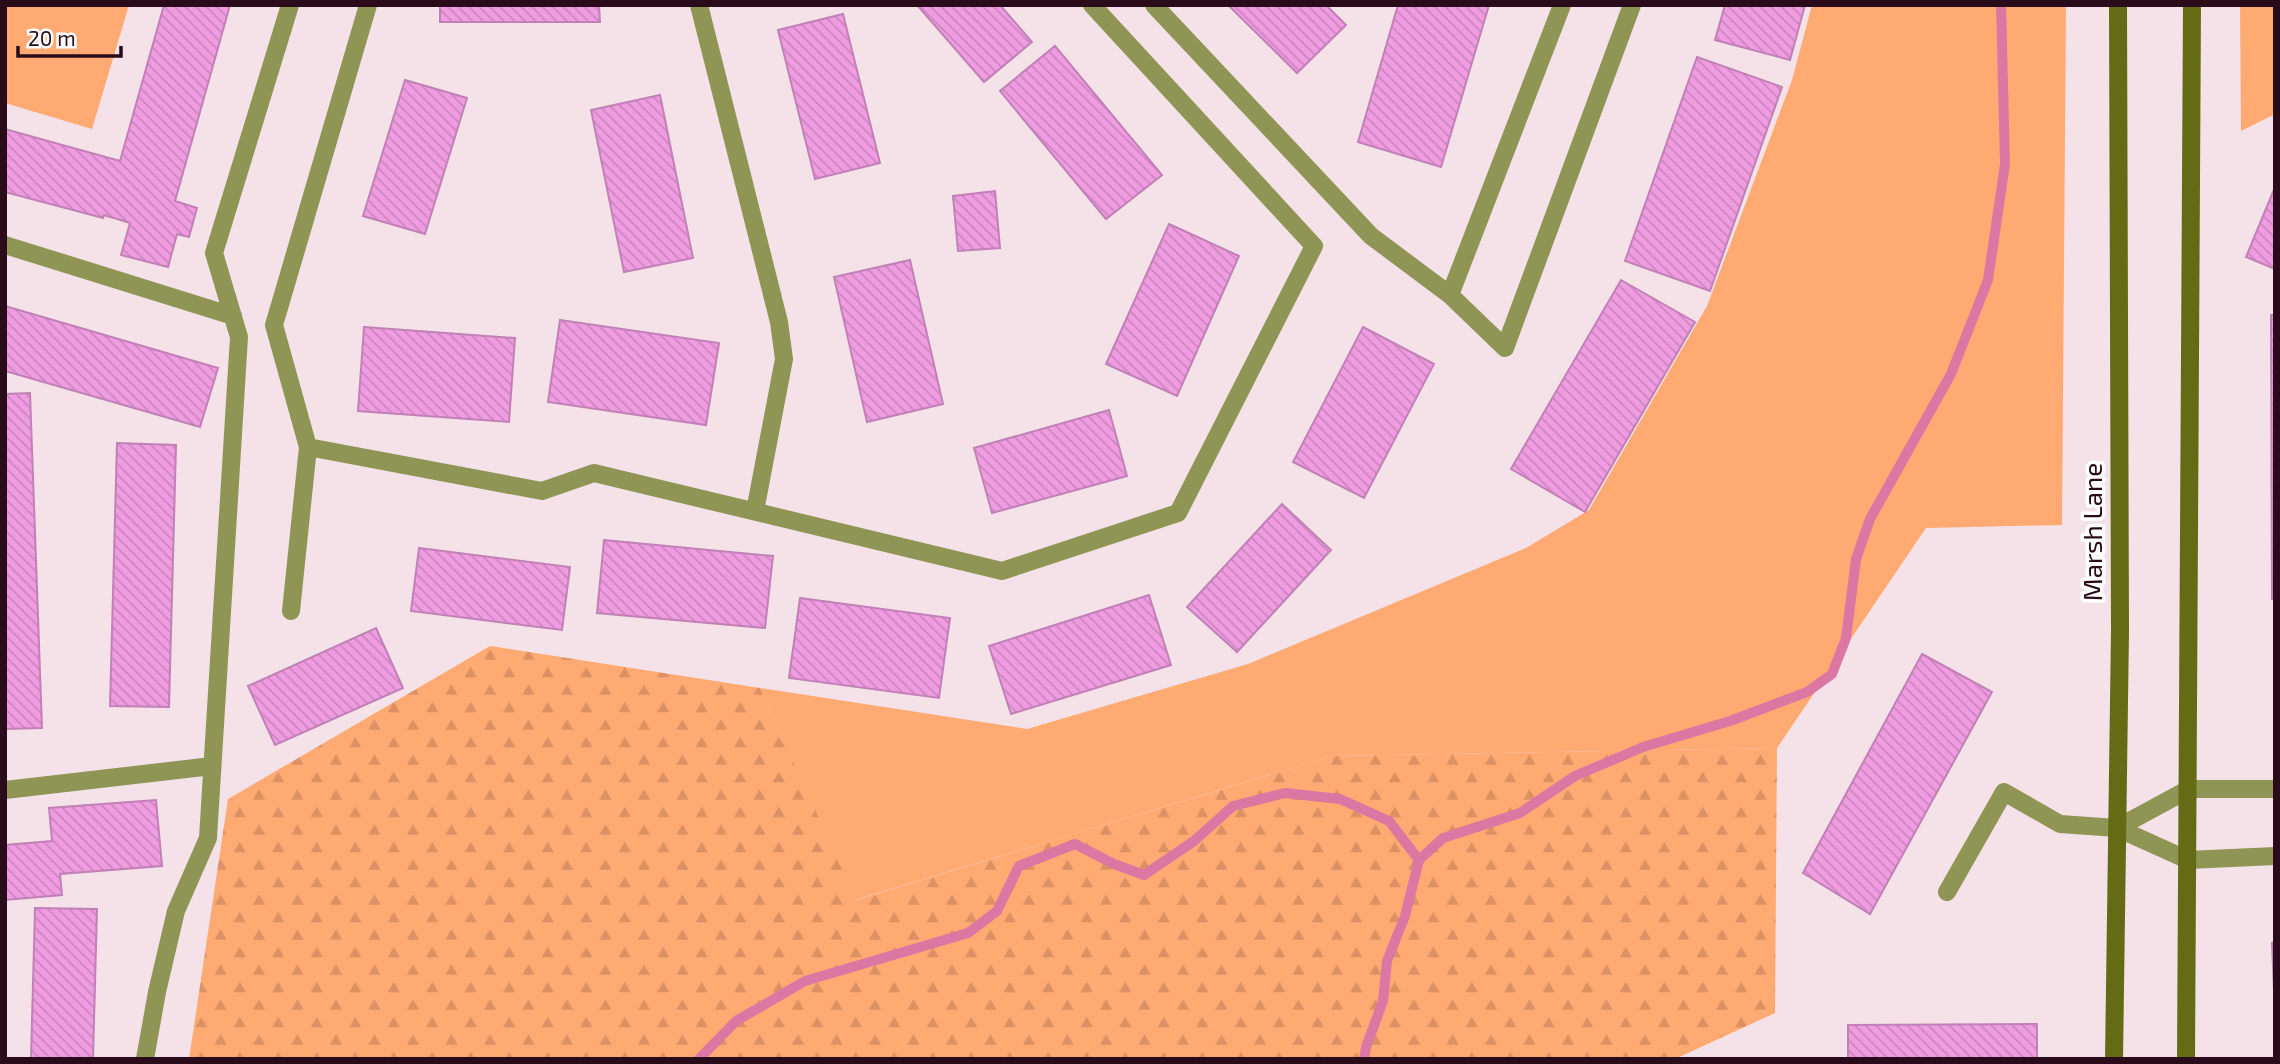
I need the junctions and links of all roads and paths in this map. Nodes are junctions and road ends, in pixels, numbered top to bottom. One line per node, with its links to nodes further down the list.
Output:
1 (290, 5): 12 (street)
2 (368, 5): 13 (street)
3 (699, 5): 14 (street)
4 (1092, 5): 14 (street)
5 (1154, 5): 11 (street)
6 (1562, 5): 11 (street)
7 (1632, 5): 11 (street)
8 (2118, 5): 20 (main road, Marsh Lane)
9 (2192, 5): 17 (main road)
10 (5, 245): 12 (street)
11 (1450, 295)
12 (233, 316): 16 (street)
13 (308, 447): 14 (street); 15 (street)
14 (755, 511)
15 (290, 611)
16 (212, 766): 19 (street); 24 (street)
17 (2189, 789): 18 (street); 20 (street); 22 (main road)
18 (2275, 789)
19 (5, 790)
20 (2117, 828): 22 (street); 23 (street); 25 (main road, Marsh Lane)
21 (2275, 856): 22 (street)
22 (2189, 860): 26 (main road)
23 (1947, 892)
24 (145, 1059)
25 (2114, 1059)
26 (2186, 1059)

